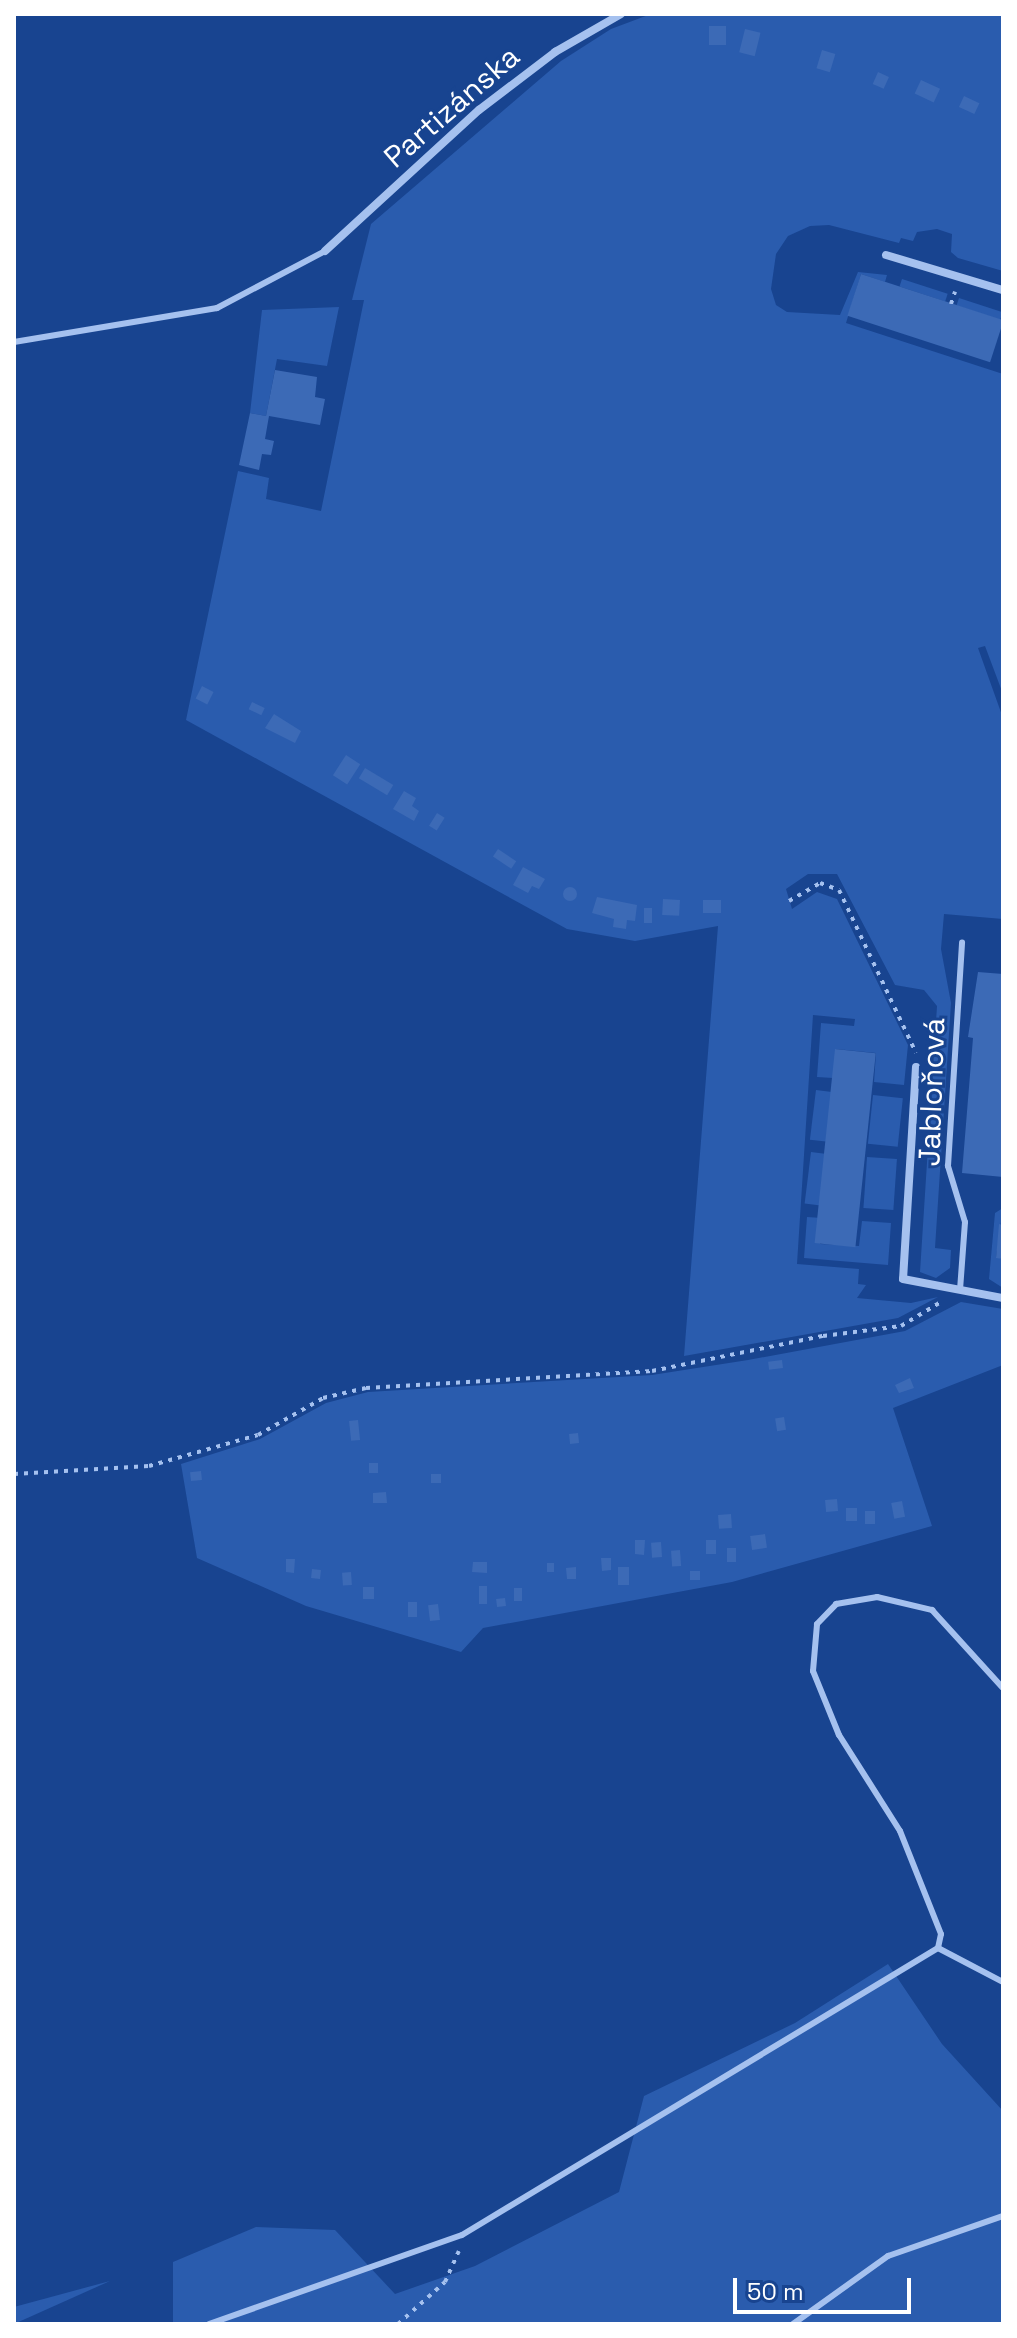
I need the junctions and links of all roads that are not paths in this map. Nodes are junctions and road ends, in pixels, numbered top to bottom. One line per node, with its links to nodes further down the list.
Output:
1 (621, 14): 2 (street, Partizánska)
2 (325, 251): 5 (lane)
3 (886, 255): 4 (street)
4 (1003, 290)
5 (14, 342)
6 (962, 942): 8 (lane, Jabloňová)
7 (916, 1067): 8 (street, Jabloňová)
8 (960, 1290): 9 (street, Jabloňová)
9 (1003, 1298)
10 (1003, 1688): 11 (lane)
11 (938, 1948): 12 (lane); 14 (lane)
12 (1003, 1982)
13 (1003, 2216): 15 (lane)
14 (209, 2324)
15 (793, 2324)

